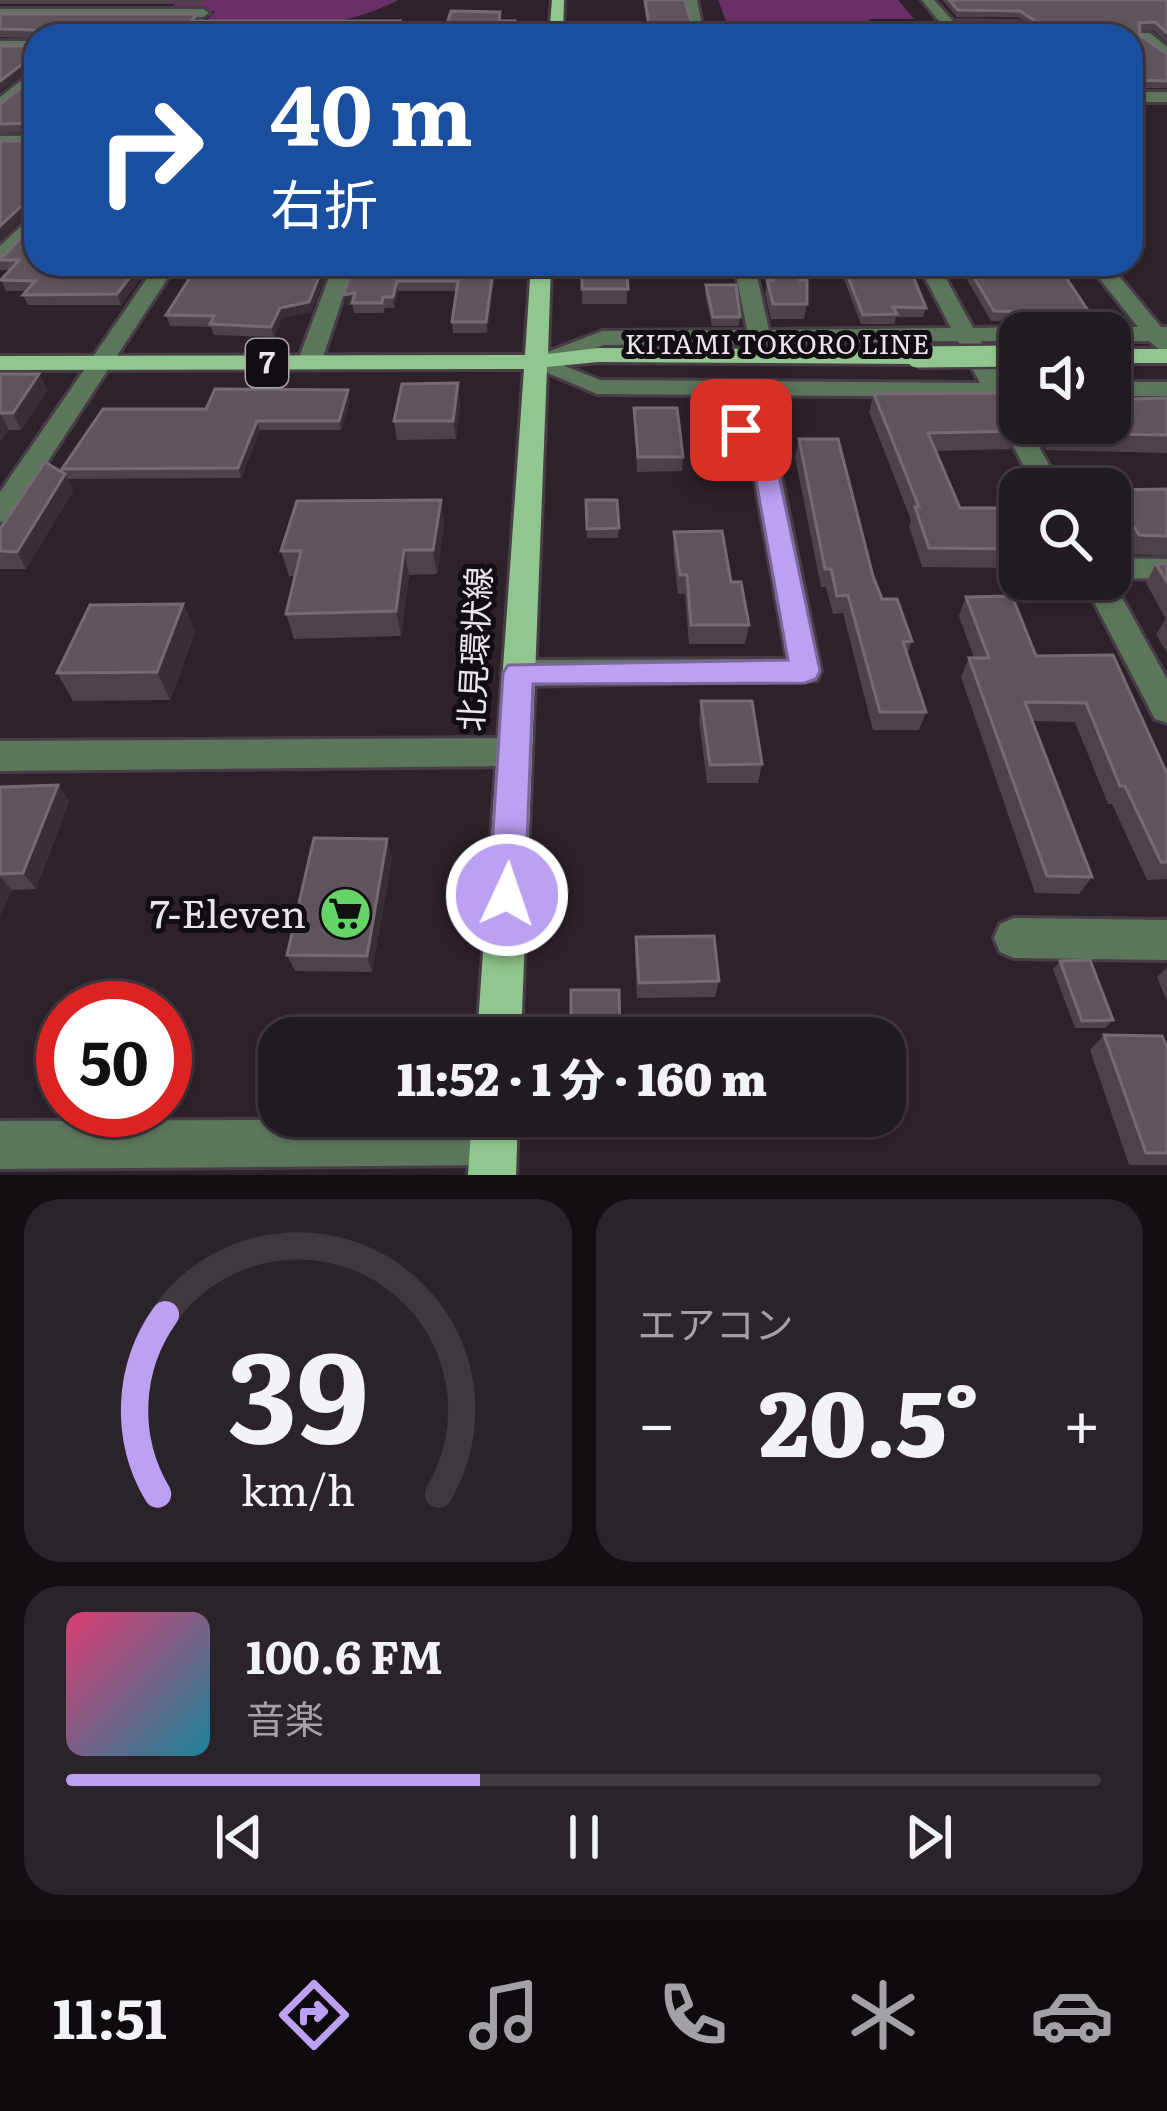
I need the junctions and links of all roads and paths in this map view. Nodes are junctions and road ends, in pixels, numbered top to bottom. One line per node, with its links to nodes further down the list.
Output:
1 (141, 0): 4 (street)
2 (928, 0): 7 (street)
3 (0, 13): 4 (street)
4 (128, 13): 5 (street); 6 (street)
5 (203, 13)
6 (115, 24)
7 (948, 24)
8 (1145, 35): 9 (street)
9 (1167, 53)
10 (24, 84): 11 (street)
11 (0, 105)
12 (24, 231): 13 (street)
13 (0, 258)
14 (159, 276): 29 (street)
15 (340, 276): 30 (street)
16 (541, 276): 27 (main road, 北見環状線)
17 (747, 276): 22 (street)
18 (934, 276): 20 (street)
19 (1108, 276): 24 (street)
20 (965, 334): 21 (street); 22 (street); 35 (street)
21 (999, 334)
22 (760, 337): 27 (street)
23 (1131, 338): 24 (street)
24 (1164, 343): 25 (main road)
25 (1131, 351)
26 (999, 358): 31 (main road, KITAMI TOKORO LINE / 7, bridge)
27 (534, 362): 30 (main road, KITAMI TOKORO LINE / 7); 31 (main road, KITAMI TOKORO LINE / 7); 36 (street); 45 (main road, 北見環状線)
28 (0, 363): 29 (main road, KITAMI TOKORO LINE / 7)
29 (101, 363): 30 (main road, KITAMI TOKORO LINE / 7); 40 (street)
30 (309, 363)
31 (922, 366): 32 (main road, KITAMI TOKORO LINE / 7)
32 (999, 373)
33 (1131, 374): 34 (main road)
34 (1167, 374)
35 (999, 378)
36 (732, 389): 39 (street); 45 (street)
37 (1131, 389): 38 (street)
38 (1167, 389)
39 (999, 390)
40 (13, 472): 41 (street)
41 (0, 513)
42 (1131, 568): 43 (street)
43 (1167, 568)
44 (1108, 600): 46 (street)
45 (518, 673): 47 (main road, 北見環状線)
46 (1167, 710)
47 (514, 752): 48 (street); 51 (main road, 北見環状線)
48 (0, 756)
49 (1014, 938): 50 (street)
50 (1167, 940)
51 (500, 1017)
52 (493, 1144): 53 (street)
53 (0, 1145)

